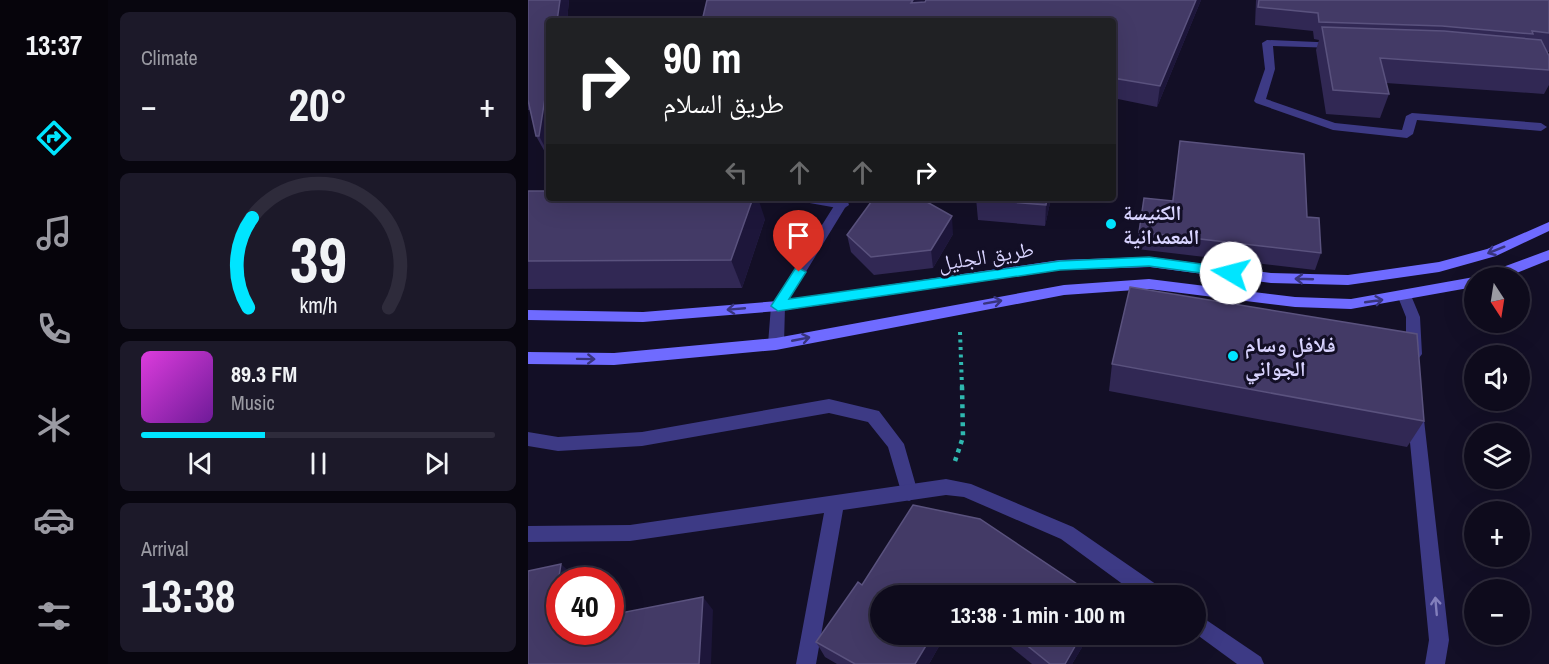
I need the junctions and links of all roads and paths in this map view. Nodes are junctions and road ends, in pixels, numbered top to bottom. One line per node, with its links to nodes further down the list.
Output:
1 (1345, 46): 2 (street)
2 (1541, 127)
3 (844, 201): 9 (street)
4 (1549, 226): 9 (street, طريق الجليل, one-way to 9)
5 (1549, 255): 6 (street)
6 (1518, 267)
7 (1464, 284): 8 (street)
8 (1405, 297): 10 (street, one-way to 8); 14 (street)
9 (778, 306): 11 (street, طريق الجليل, one-way to 11); 12 (street)
10 (955, 309): 12 (street, one-way to 10); 17 (path)
11 (528, 315)
12 (776, 344): 13 (street, one-way to 12)
13 (528, 358)
14 (1413, 372)
15 (1414, 395): 25 (street, one-way to 15)
16 (528, 439): 18 (street)
17 (946, 487): 18 (street); 21 (street)
18 (909, 493): 19 (street)
19 (835, 503): 20 (street); 23 (street)
20 (528, 534)
21 (1140, 585)
22 (1206, 630): 24 (street)
23 (806, 664)
24 (1254, 664)
25 (1435, 664)

